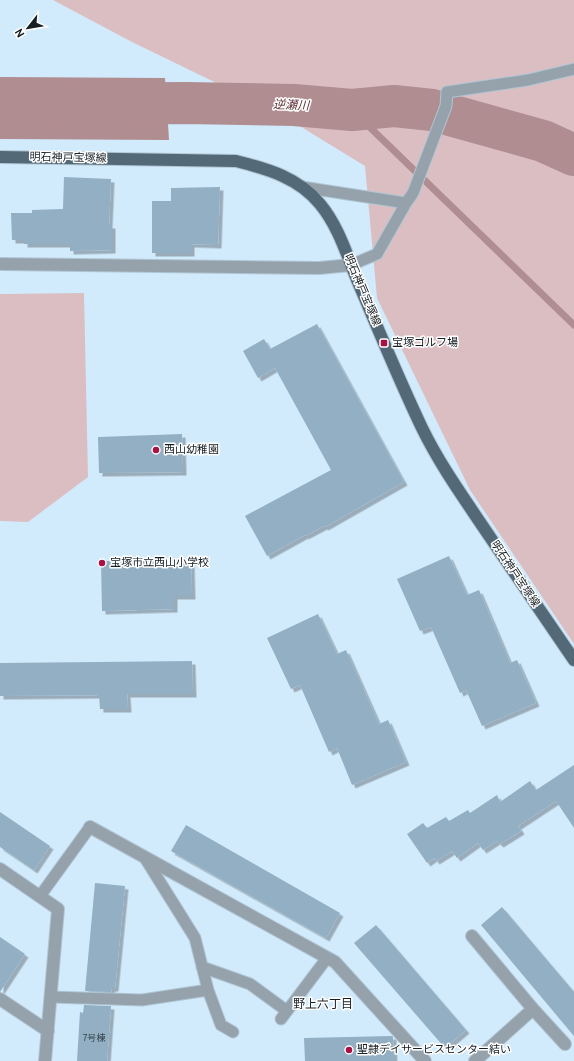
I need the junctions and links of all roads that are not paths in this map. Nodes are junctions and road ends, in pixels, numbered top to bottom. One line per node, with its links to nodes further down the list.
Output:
1 (574, 69): 4 (lane)
2 (0, 157): 3 (main road, 明石神戸宝塚線)
3 (302, 187): 4 (lane); 6 (main road, 明石神戸宝塚線)
4 (406, 203): 6 (lane)
5 (0, 264): 6 (street)
6 (350, 265): 7 (main road, 明石神戸宝塚線)
7 (574, 660)
8 (90, 827): 9 (street); 11 (lane)
9 (145, 858): 13 (street); 14 (lane)
10 (0, 869): 11 (street)
11 (40, 896): 16 (street)
12 (472, 936): 18 (street)
13 (327, 958): 14 (lane); 23 (street)
14 (202, 967): 15 (lane)
15 (208, 990): 16 (lane); 20 (lane)
16 (51, 997): 19 (street)
17 (0, 998): 19 (street)
18 (533, 1009): 21 (street); 24 (street)
19 (48, 1031): 22 (street)
20 (233, 1032)
21 (565, 1044)
22 (46, 1061)
23 (425, 1061)
24 (475, 1061)

